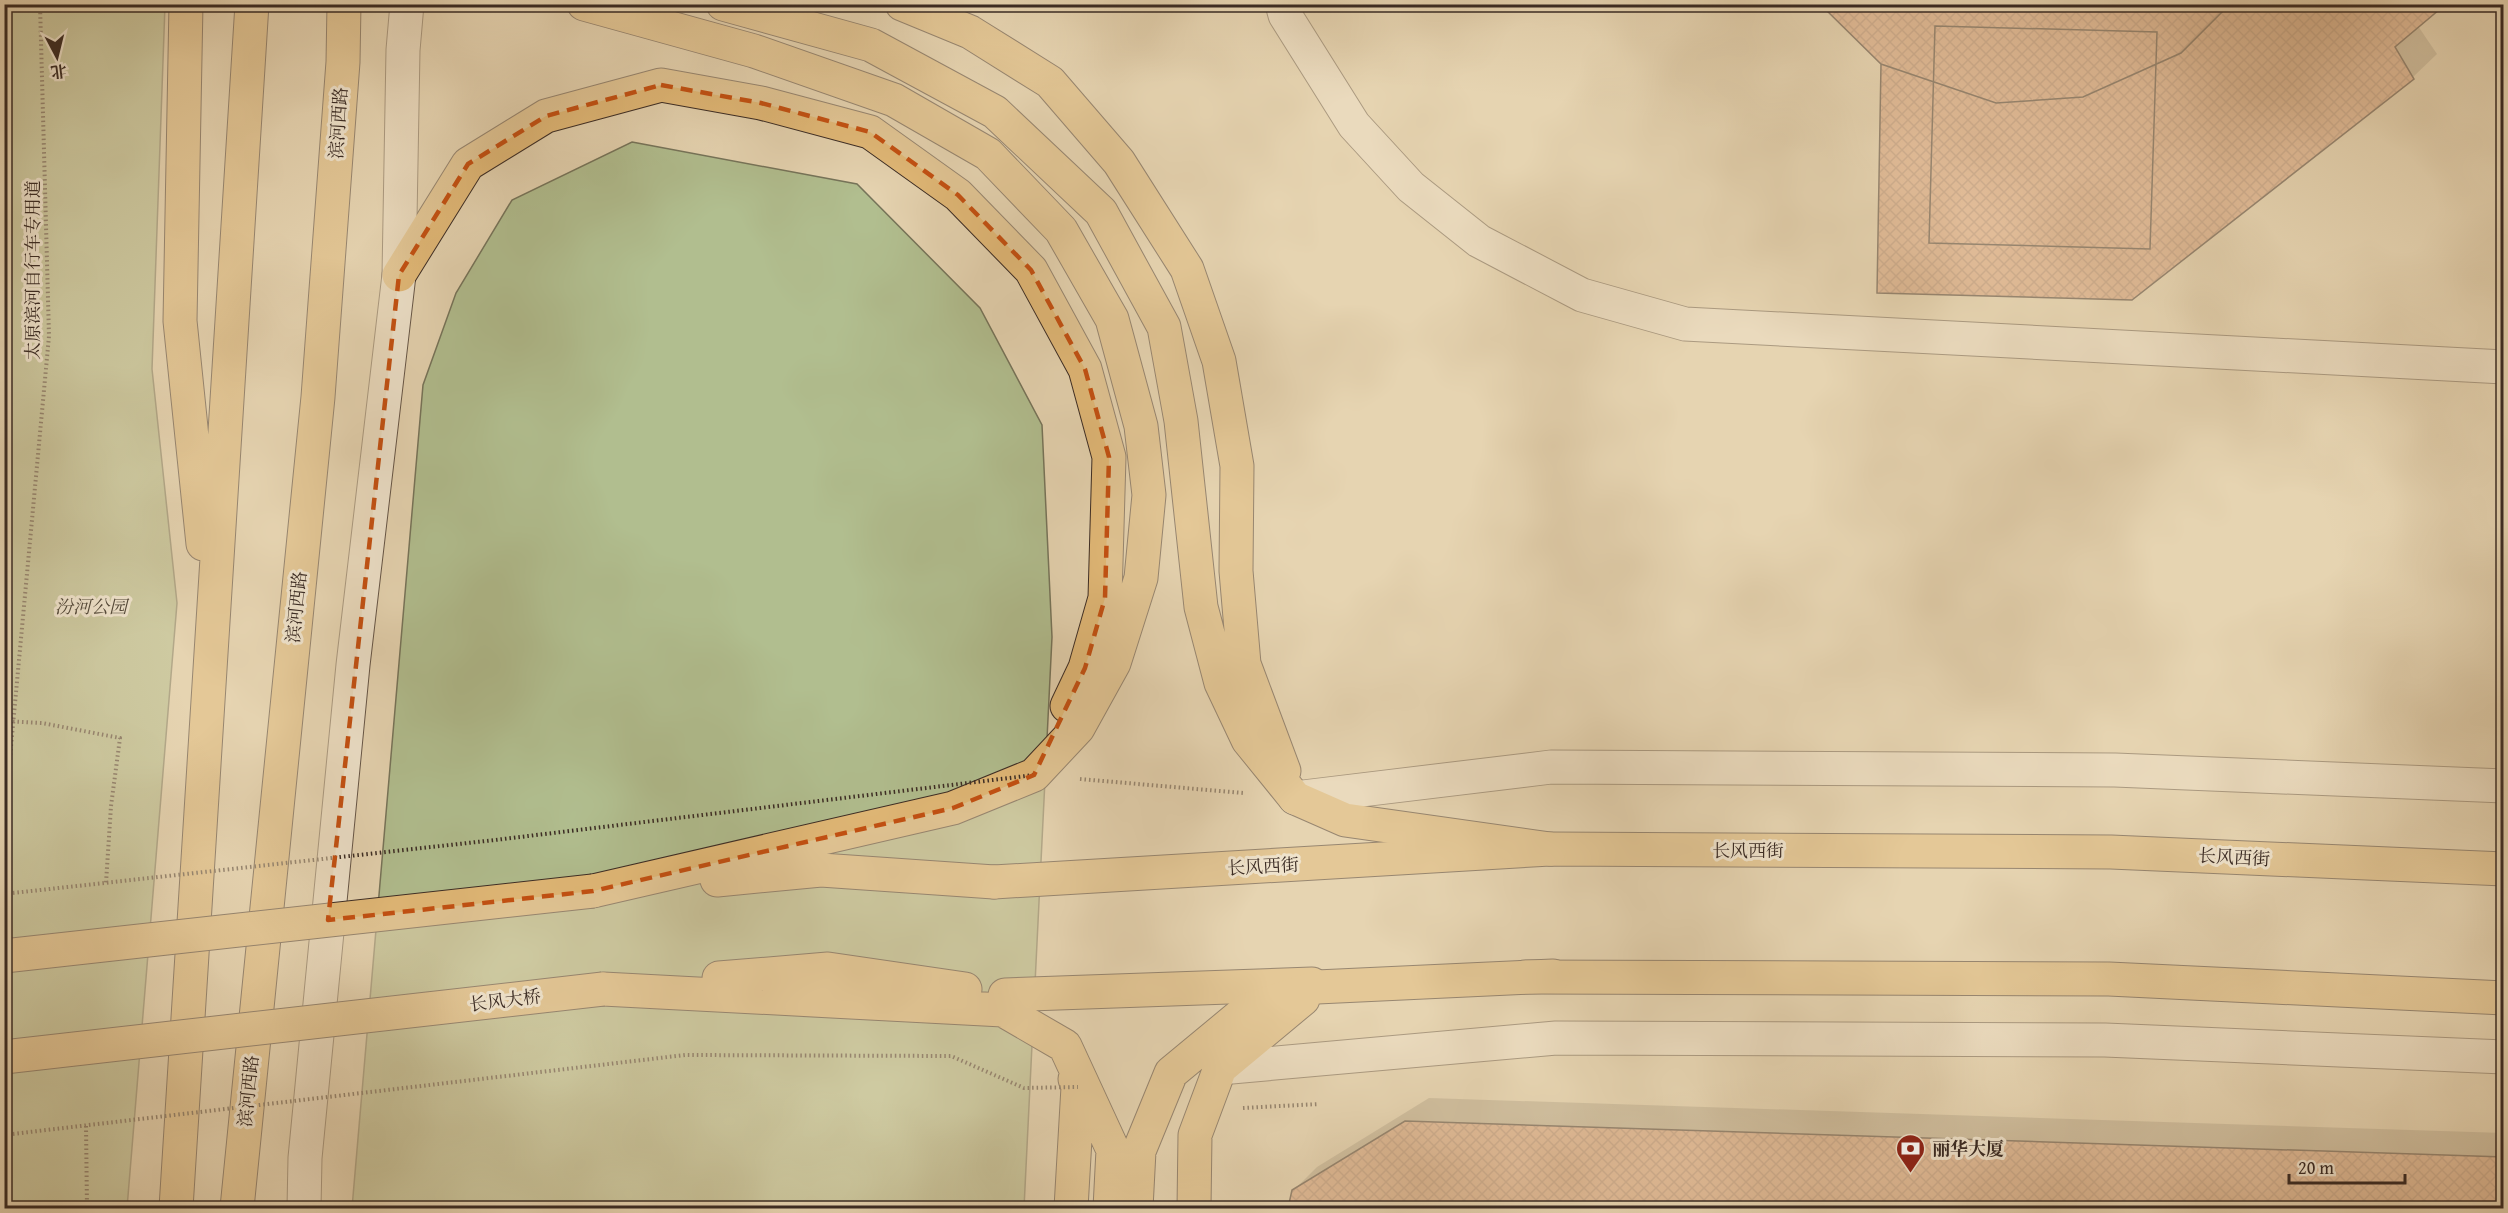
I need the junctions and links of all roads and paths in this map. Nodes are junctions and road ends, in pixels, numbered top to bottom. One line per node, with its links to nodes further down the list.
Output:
1 (40, 4): 14 (path, 太原滨河自行车专用道)
2 (186, 4): 12 (main road)
3 (252, 4): 12 (main road)
4 (344, 4): 39 (main road, 滨河西路)
5 (407, 4): 10 (street)
6 (584, 4): 15 (main road)
7 (723, 4): 18 (main road)
8 (902, 4): 18 (main road)
9 (1282, 4): 11 (street)
10 (399, 275): 15 (main road); 40 (street)
11 (2504, 367)
12 (213, 639): 38 (main road)
13 (4, 721): 14 (path)
14 (14, 721): 19 (path, 太原滨河自行车专用道); 22 (path)
15 (1040, 775): 22 (path, bridge); 23 (main road)
16 (1069, 778): 18 (path)
17 (2504, 786): 18 (street)
18 (1295, 798): 20 (main road)
19 (4, 822)
20 (1550, 849): 21 (main road, 长风西街); 23 (main road, 长风西街)
21 (2504, 869)
22 (106, 883): 24 (path, bridge)
23 (593, 891): 25 (main road, bridge)
24 (4, 894)
25 (4, 956)
26 (1553, 976): 27 (main road); 28 (main road, 长风大桥); 29 (main road)
27 (1317, 987): 33 (main road); 43 (main road)
28 (603, 989): 30 (main road); 31 (main road, 长风大桥, bridge)
29 (2504, 998)
30 (1065, 1046): 34 (main road); 42 (main road)
31 (4, 1057)
32 (2504, 1057): 33 (street)
33 (1220, 1068): 44 (main road)
34 (1078, 1087): 35 (path, bridge); 41 (main road)
35 (87, 1125): 36 (path, bridge); 37 (path)
36 (4, 1135)
37 (87, 1209)
38 (176, 1209)
39 (237, 1209)
40 (304, 1209)
41 (1071, 1209)
42 (1110, 1209)
43 (1136, 1209)
44 (1194, 1209)

